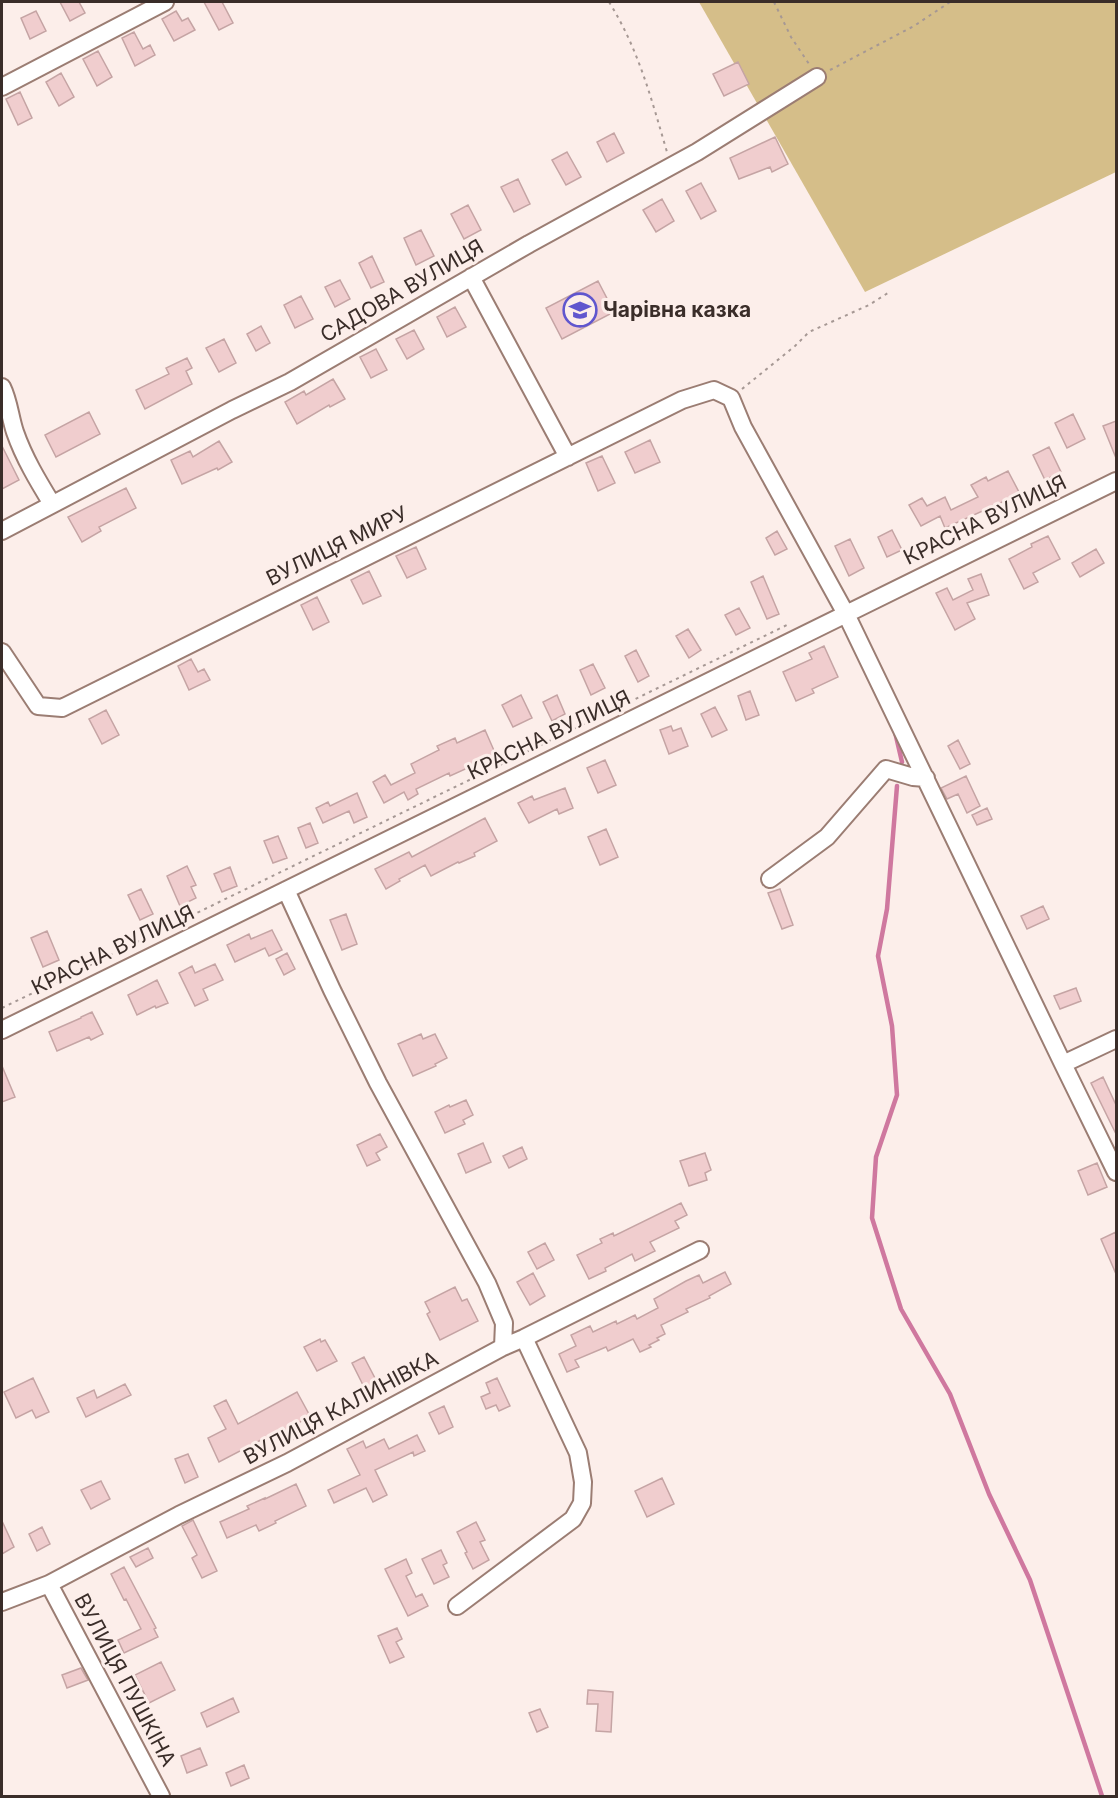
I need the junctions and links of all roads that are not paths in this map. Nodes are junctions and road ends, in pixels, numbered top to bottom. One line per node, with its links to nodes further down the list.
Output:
1 (165, 2): 3 (street)
2 (817, 76): 4 (street, САДОВА ВУЛИЦЯ)
3 (2, 87)
4 (471, 277): 6 (street); 8 (street, САДОВА ВУЛИЦЯ)
5 (2, 387): 8 (street)
6 (568, 457): 10 (street, ВУЛИЦЯ МИРУ); 11 (street, ВУЛИЦЯ МИРУ)
7 (1116, 481): 10 (street, КРАСНА ВУЛИЦЯ)
8 (52, 504): 9 (street, САДОВА ВУЛИЦЯ)
9 (2, 531)
10 (846, 614): 12 (street); 14 (street, КРАСНА ВУЛИЦЯ)
11 (2, 651)
12 (926, 778): 13 (street); 17 (street)
13 (770, 879)
14 (285, 890): 15 (street, КРАСНА ВУЛИЦЯ); 21 (street)
15 (2, 1029)
16 (1116, 1039): 17 (street)
17 (1063, 1064): 18 (street)
18 (1116, 1172)
19 (700, 1250): 20 (street, ВУЛИЦЯ КАЛИНІВКА)
20 (524, 1338): 21 (street, ВУЛИЦЯ КАЛИНІВКА); 24 (street)
21 (503, 1347): 22 (street, ВУЛИЦЯ КАЛИНІВКА)
22 (49, 1584): 23 (street, ВУЛИЦЯ КАЛИНІВКА); 25 (street, ВУЛИЦЯ ПУШКІНА)
23 (2, 1602)
24 (457, 1606)
25 (161, 1797)

